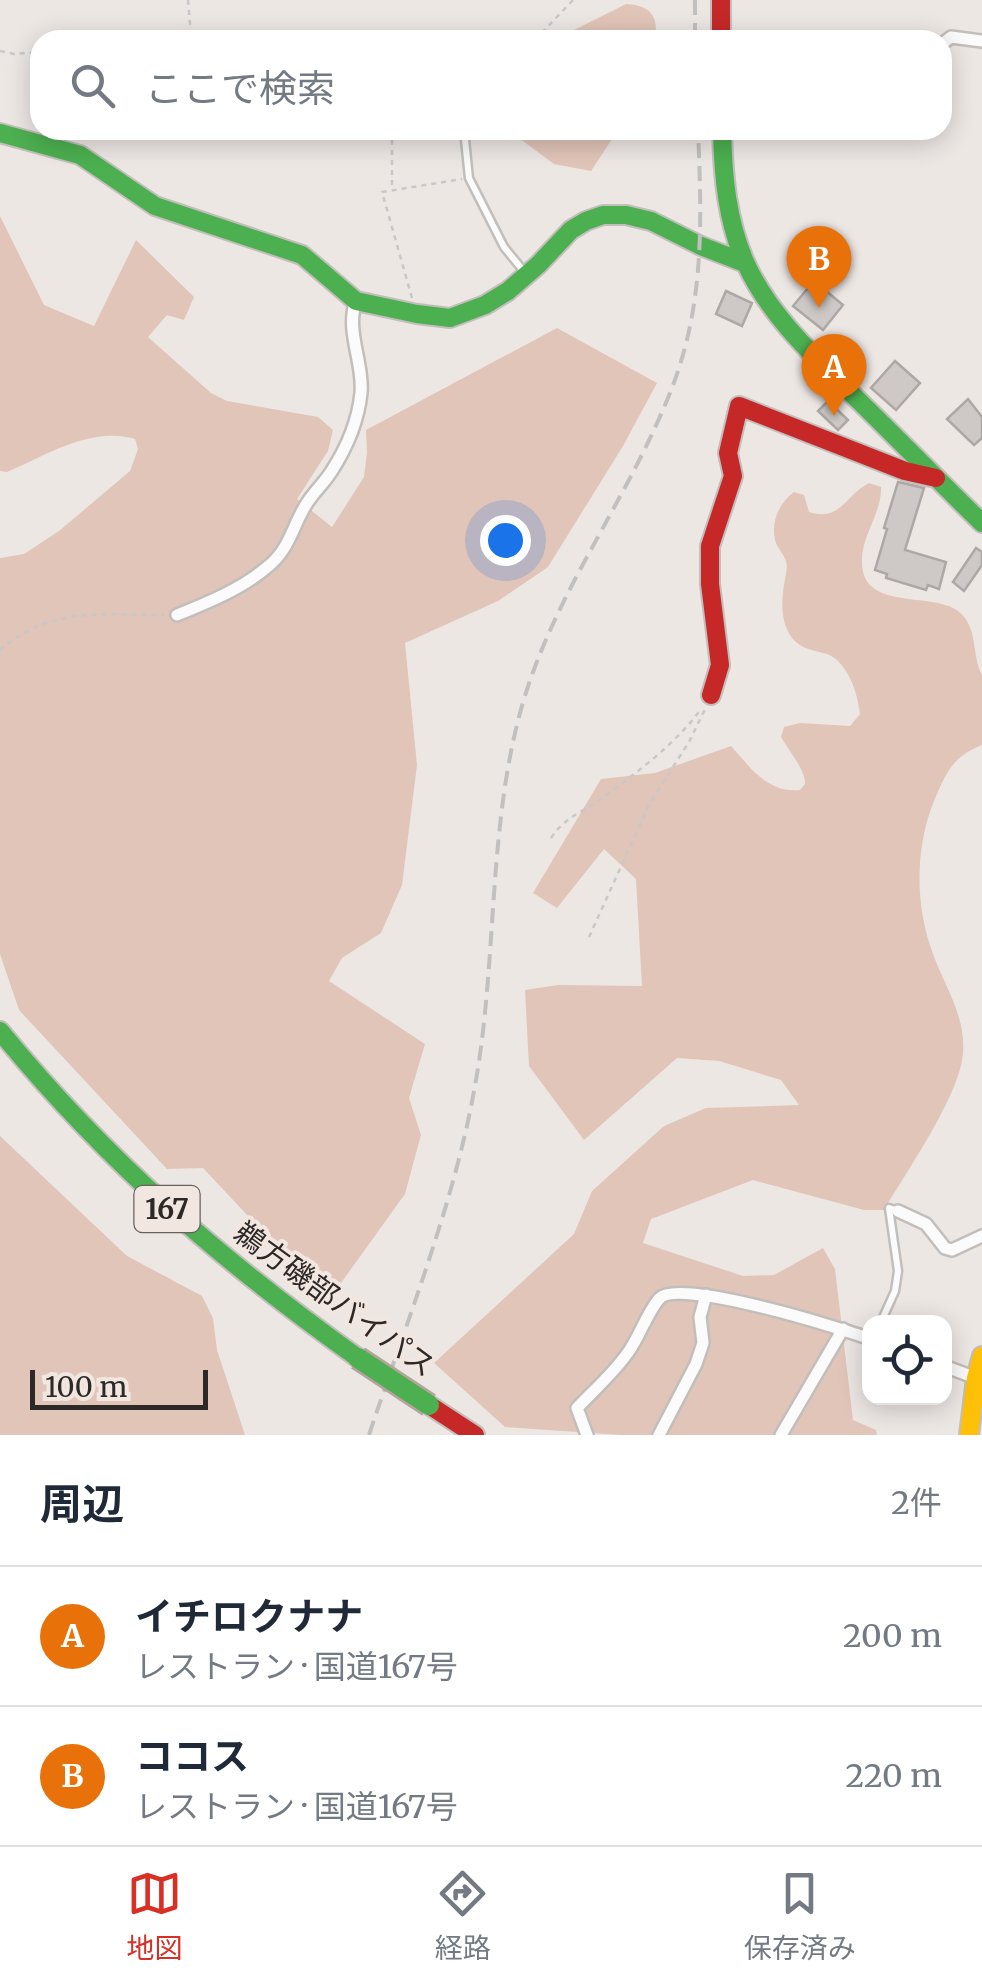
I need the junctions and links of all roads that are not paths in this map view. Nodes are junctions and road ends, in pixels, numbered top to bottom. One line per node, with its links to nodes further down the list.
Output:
1 (721, 0): 2 (main road)
2 (721, 30)
3 (952, 36): 4 (street)
4 (982, 41)
5 (0, 132): 10 (main road)
6 (465, 140): 9 (lane)
7 (722, 140): 8 (main road)
8 (746, 263): 9 (main road); 11 (main road)
9 (526, 275): 10 (main road)
10 (356, 301): 13 (street)
11 (936, 478): 12 (main road); 14 (main road)
12 (982, 523)
13 (177, 615)
14 (711, 695)
15 (0, 1032): 25 (main road, 鵜方磯部バイパス / 167, bridge)
16 (898, 1211): 17 (street); 19 (lane)
17 (982, 1236)
18 (706, 1295): 20 (street); 26 (street); 27 (street)
19 (884, 1315)
20 (843, 1329): 21 (street); 28 (street)
21 (862, 1336)
22 (982, 1356): 24 (main road)
23 (952, 1369): 24 (street)
24 (976, 1378): 29 (main road)
25 (475, 1435)
26 (587, 1435)
27 (659, 1435)
28 (781, 1435)
29 (969, 1435)

